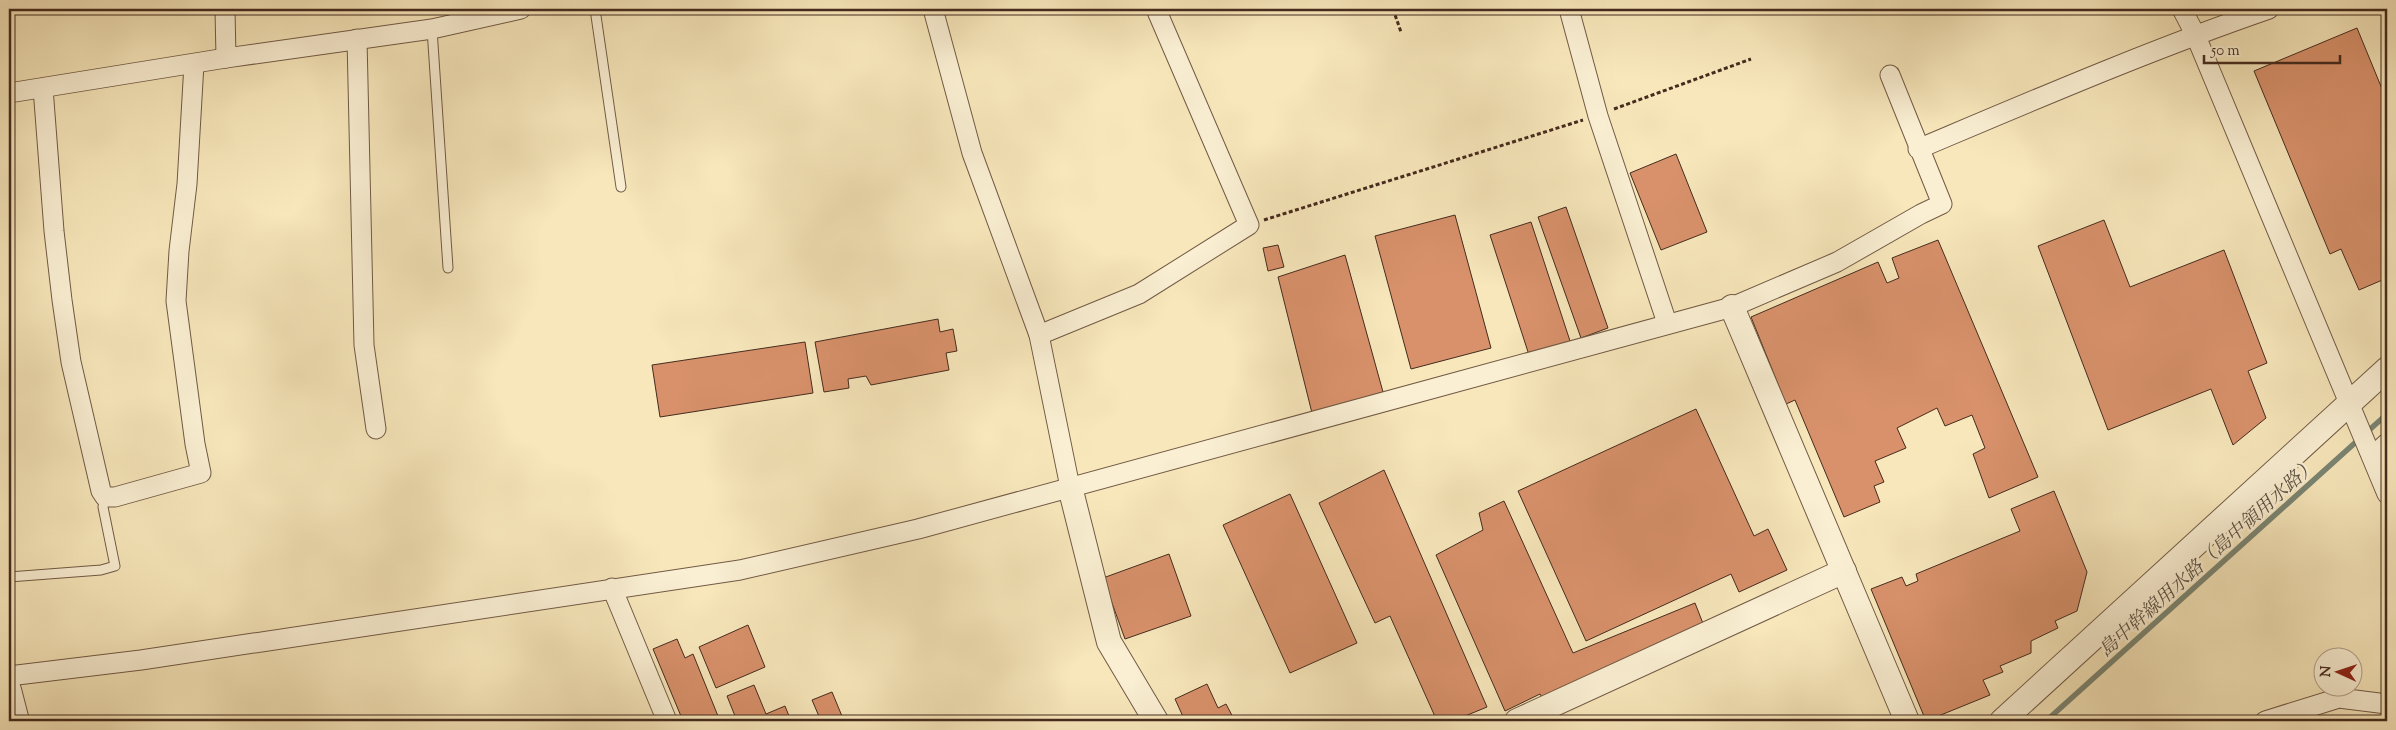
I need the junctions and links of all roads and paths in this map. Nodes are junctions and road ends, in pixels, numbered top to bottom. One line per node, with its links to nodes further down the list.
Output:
1 (225, 9): 14 (street)
2 (521, 9): 10 (street)
3 (594, 9): 22 (lane)
4 (932, 9): 27 (street)
5 (1156, 9): 23 (street)
6 (1394, 9): 11 (path)
7 (1569, 9): 20 (street)
8 (2182, 9): 12 (street)
9 (2269, 9): 12 (street)
10 (432, 29): 13 (street); 24 (lane)
11 (1401, 32)
12 (2195, 34): 21 (street); 29 (street)
13 (358, 39): 14 (street); 30 (street)
14 (226, 58): 16 (street)
15 (1751, 59): 20 (path)
16 (194, 64): 18 (street); 35 (street)
17 (1890, 74): 21 (street)
18 (43, 88): 19 (street); 35 (street)
19 (9, 93)
20 (1598, 116): 23 (path); 26 (street)
21 (1918, 149): 25 (street)
22 (621, 188)
23 (1249, 225): 27 (street)
24 (448, 268)
25 (1732, 307): 26 (street); 36 (street)
26 (1667, 323): 33 (street)
27 (1039, 335): 33 (street)
28 (2387, 369): 29 (street)
29 (2350, 402): 32 (street); 47 (street)
30 (376, 429)
31 (2387, 442): 32 (street)
32 (2373, 456): 34 (street)
33 (1070, 487): 38 (street); 44 (street)
34 (2387, 494)
35 (105, 497): 37 (lane)
36 (1844, 571): 45 (street); 46 (street)
37 (9, 577)
38 (612, 588): 39 (street); 43 (street)
39 (9, 676)
40 (9, 690): 42 (street)
41 (2387, 704): 48 (street)
42 (17, 721)
43 (667, 721)
44 (1156, 721)
45 (1517, 721)
46 (1907, 721)
47 (2002, 721)
48 (2264, 721)

